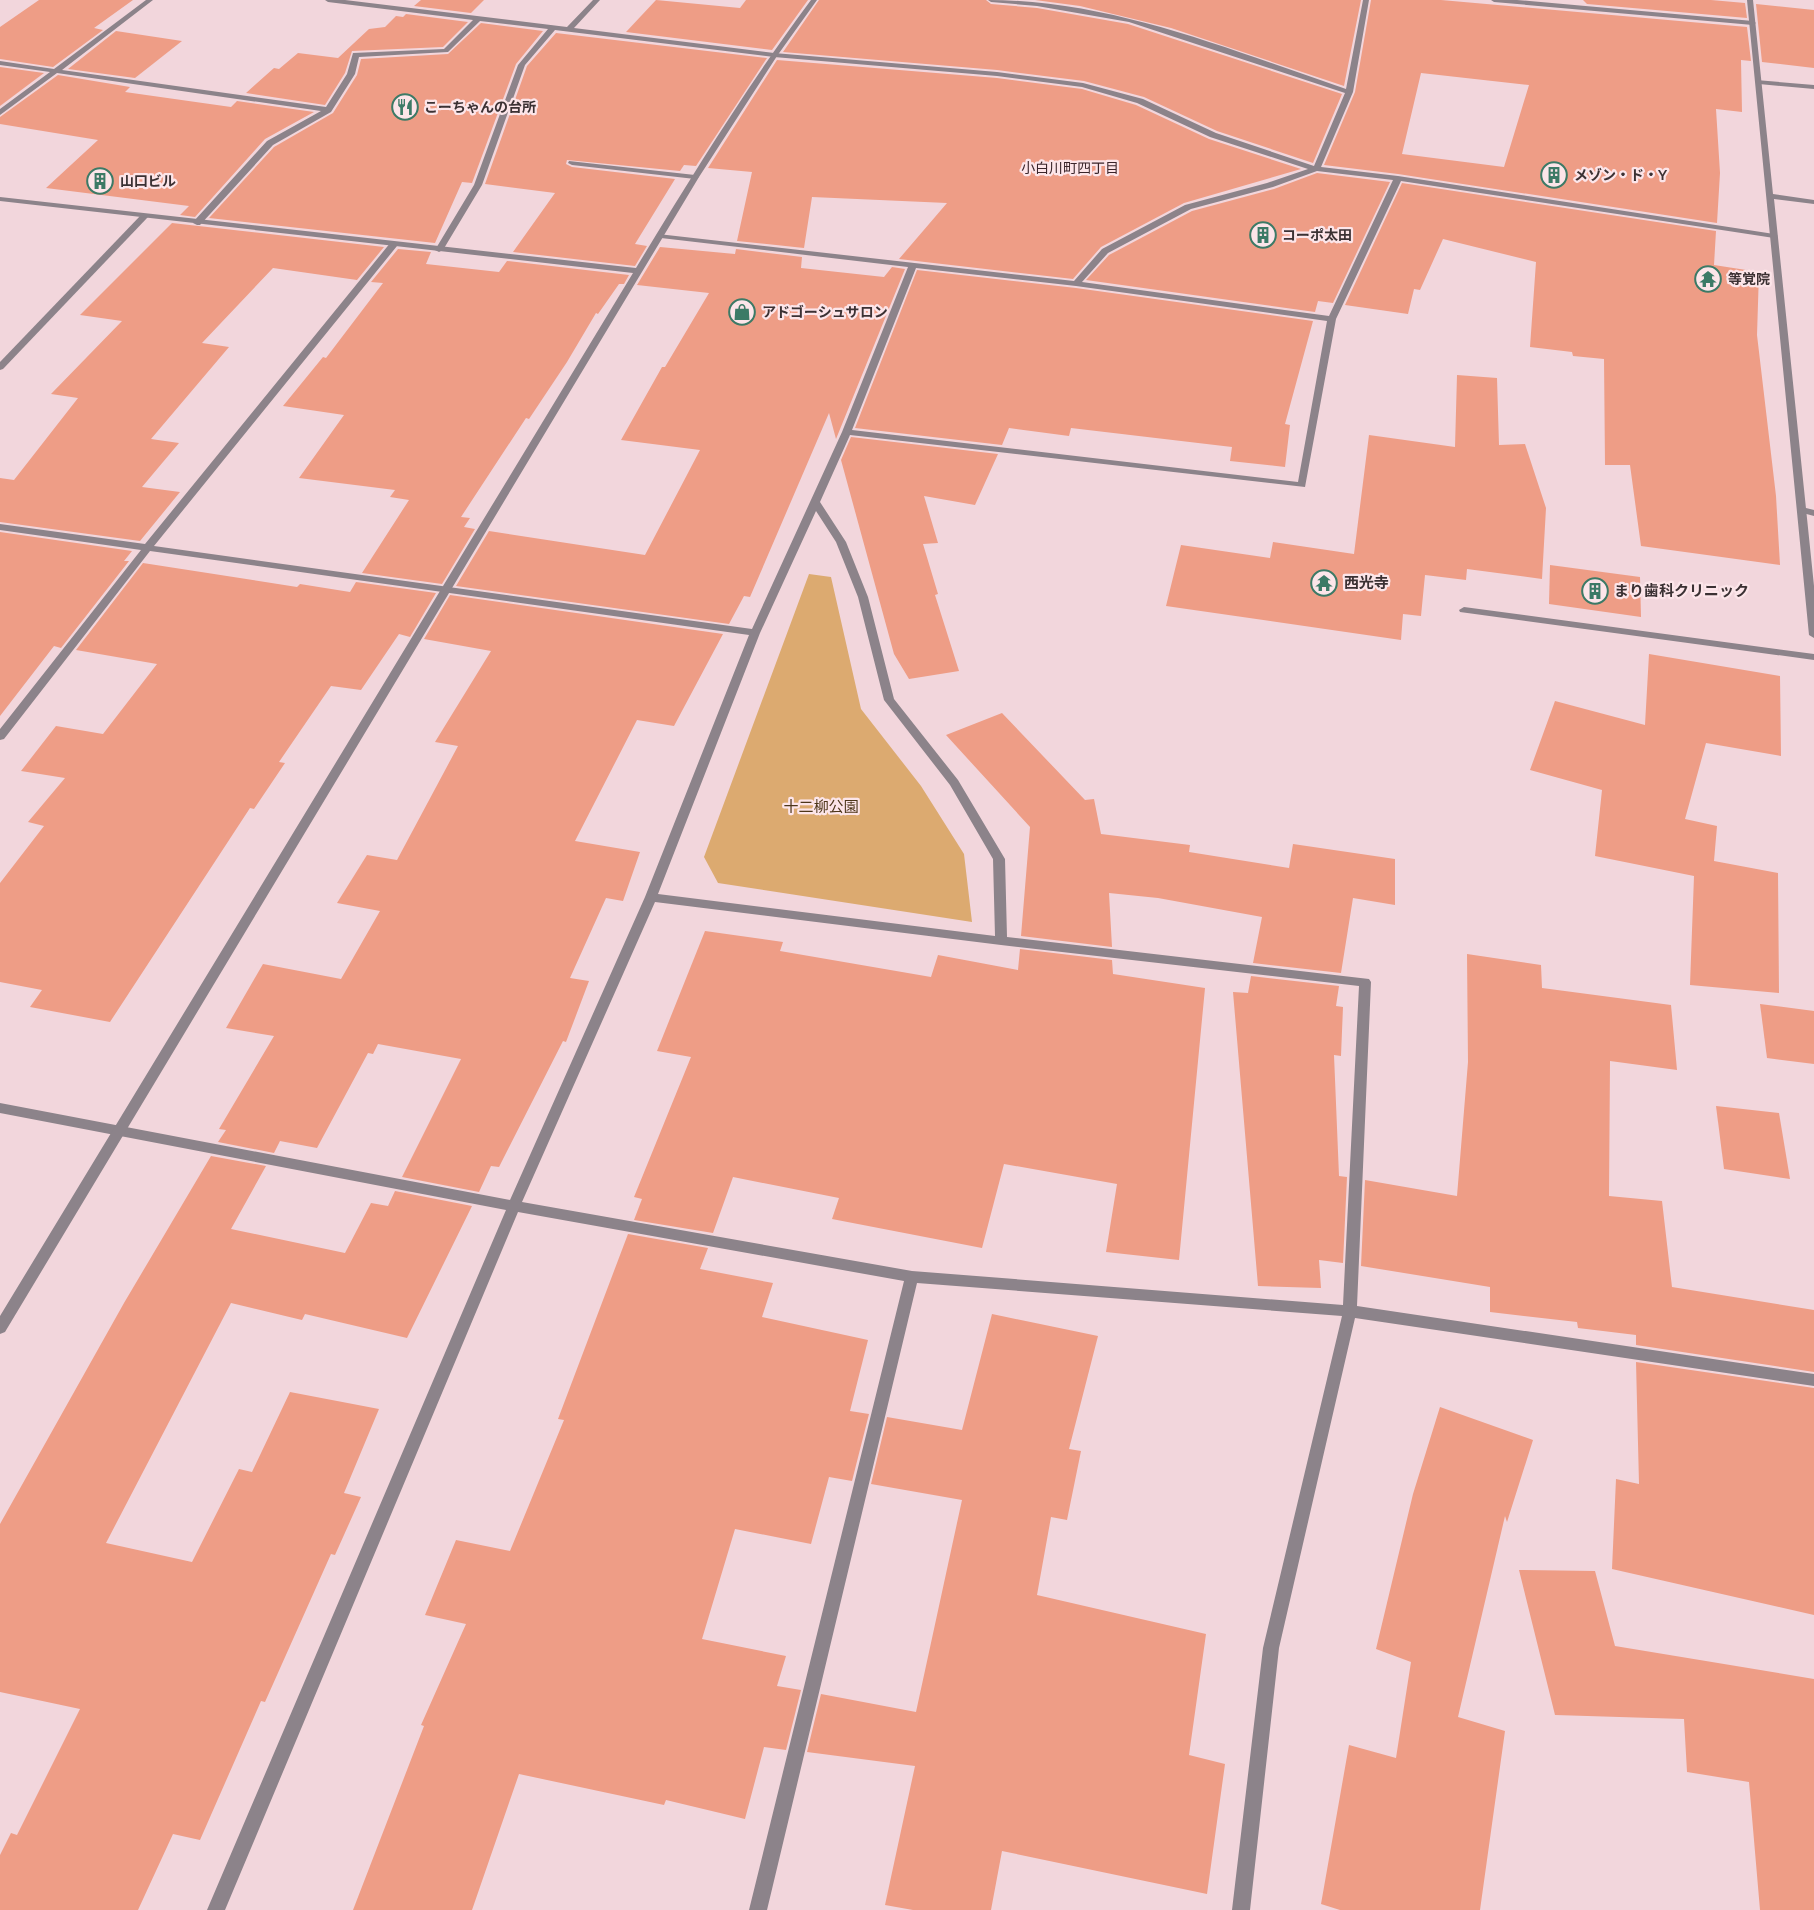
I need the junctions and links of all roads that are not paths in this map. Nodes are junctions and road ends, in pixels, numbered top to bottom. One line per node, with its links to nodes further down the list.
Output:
1 (150, 0): 16 (street)
2 (328, 0): 9 (street)
3 (597, 0): 13 (street)
4 (814, 0): 14 (street)
5 (991, 0): 19 (street)
6 (1366, 0): 19 (street)
7 (1494, 0): 11 (street)
8 (1750, 0): 11 (street)
9 (371, 3): 10 (street)
10 (479, 18): 12 (street); 20 (street)
11 (1753, 23): 17 (street)
12 (553, 28): 13 (street); 34 (street)
13 (568, 30): 14 (street)
14 (774, 55): 23 (street); 24 (street)
15 (0, 63): 16 (street)
16 (56, 71): 20 (street); 21 (street)
17 (1759, 82): 18 (street); 26 (street)
18 (1814, 87)
19 (1348, 92): 23 (street)
20 (328, 110): 30 (street)
21 (0, 113)
22 (572, 163): 24 (street)
23 (1316, 169): 25 (street); 37 (street)
24 (695, 177): 31 (street)
25 (1398, 178): 32 (street); 38 (street)
26 (1771, 196): 28 (street); 32 (street)
27 (0, 199): 29 (street)
28 (1814, 202)
29 (144, 217): 30 (street); 39 (street)
30 (197, 223): 33 (street)
31 (661, 236): 35 (street); 36 (street)
32 (1774, 236): 42 (street)
33 (394, 244): 34 (street); 45 (street)
34 (439, 250): 36 (street)
35 (913, 266): 37 (street); 40 (street)
36 (638, 271): 46 (street)
37 (1076, 284): 38 (street)
38 (1332, 319): 40 (street)
39 (0, 367)
40 (847, 432): 41 (street)
41 (814, 501): 48 (street); 53 (street)
42 (1802, 510): 43 (street); 49 (street)
43 (1814, 513)
44 (0, 527): 45 (street)
45 (147, 548): 46 (street); 51 (street)
46 (446, 589): 48 (street); 55 (street)
47 (1464, 610): 50 (street)
48 (755, 633): 52 (street)
49 (1814, 635)
50 (1814, 657)
51 (0, 736)
52 (651, 897): 53 (street); 56 (street)
53 (1001, 941): 58 (street)
54 (0, 1108): 55 (street)
55 (119, 1129): 56 (street); 59 (street)
56 (514, 1206): 57 (street); 61 (street)
57 (912, 1277): 58 (street); 62 (street)
58 (1350, 1311): 60 (street); 63 (street)
59 (0, 1329)
60 (1814, 1380)
61 (216, 1910)
62 (758, 1910)
63 (1241, 1910)

